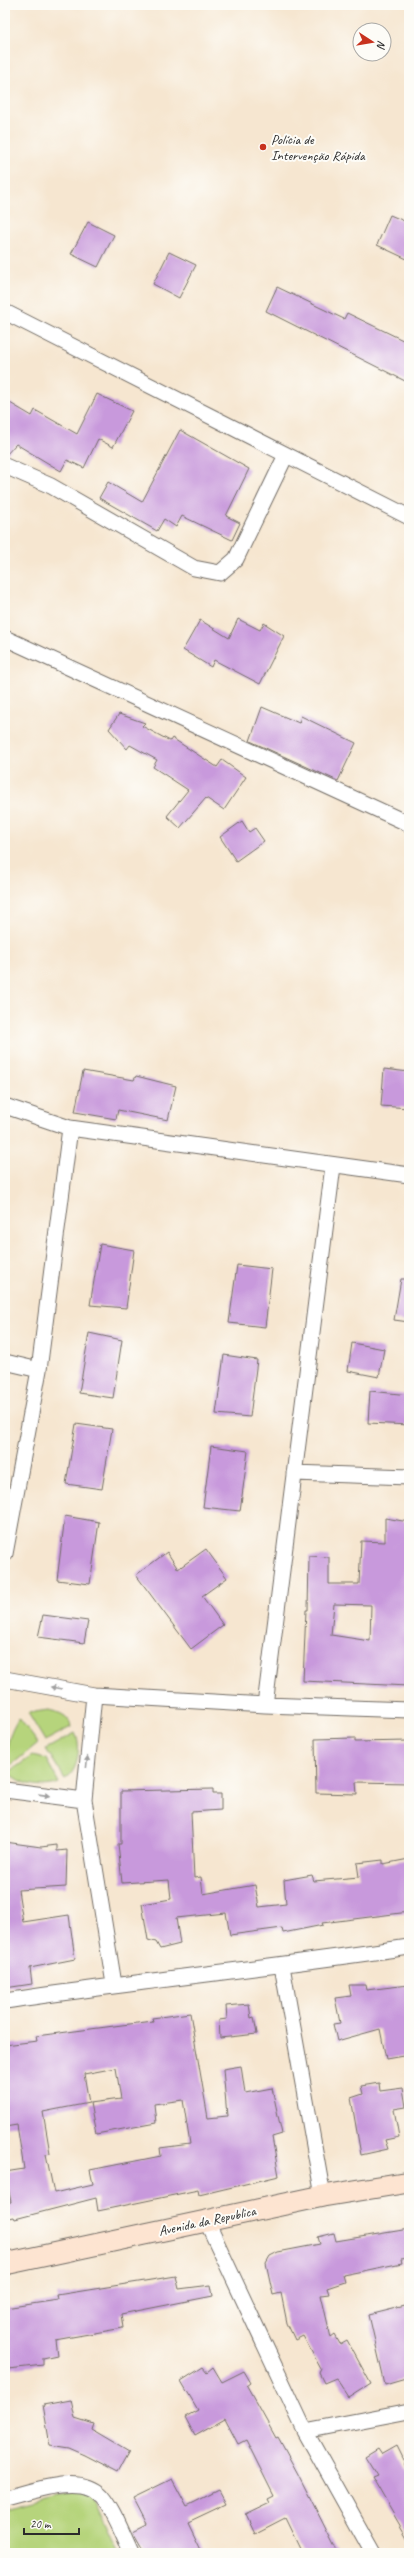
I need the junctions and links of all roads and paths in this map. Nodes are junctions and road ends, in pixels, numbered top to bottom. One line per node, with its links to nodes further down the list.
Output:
1 (5, 312): 2 (street)
2 (286, 455): 3 (street); 4 (street)
3 (5, 466)
4 (409, 517)
5 (5, 638): 6 (street)
6 (409, 824)
7 (5, 1106): 8 (street)
8 (70, 1128): 9 (street); 12 (street)
9 (333, 1166): 10 (street); 13 (street)
10 (409, 1175)
11 (5, 1362): 12 (street)
12 (39, 1370): 15 (street)
13 (294, 1472): 14 (street); 18 (street)
14 (409, 1477)
15 (5, 1554)
16 (5, 1679): 17 (street, one-way to 16)
17 (94, 1695): 18 (street); 21 (street, one-way to 17)
18 (265, 1705): 19 (street)
19 (409, 1710)
20 (5, 1790): 21 (street, one-way to 21)
21 (84, 1800): 24 (street)
22 (409, 1947): 23 (street)
23 (282, 1966): 24 (street); 27 (street)
24 (114, 1984): 25 (street)
25 (5, 2001)
26 (409, 2182): 27 (street, Avenida da Republica)
27 (323, 2196): 28 (street, Avenida da Republica)
28 (207, 2222): 29 (street, Avenida da Republica); 31 (street)
29 (5, 2264)
30 (409, 2411): 31 (street)
31 (305, 2431): 34 (street)
32 (5, 2498): 33 (street)
33 (132, 2553)
34 (373, 2553)

